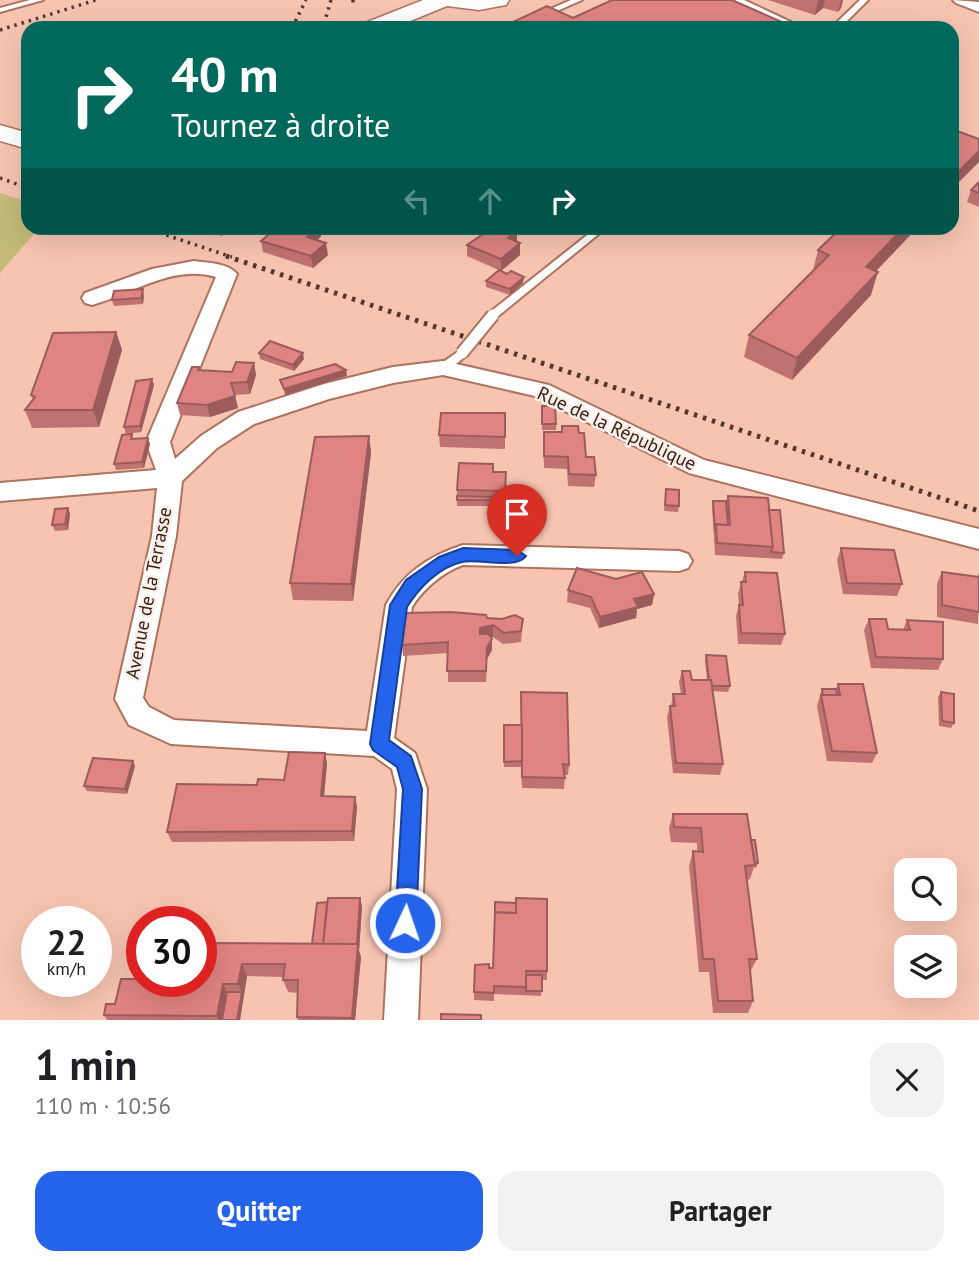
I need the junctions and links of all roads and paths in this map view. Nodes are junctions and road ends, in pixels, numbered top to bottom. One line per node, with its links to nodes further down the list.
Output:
1 (39, 0): 11 (lane)
2 (408, 0): 12 (street)
3 (442, 0): 13 (street)
4 (450, 0): 5 (street)
5 (498, 0)
6 (578, 0): 14 (lane)
7 (738, 0): 15 (lane)
8 (864, 0): 16 (lane)
9 (961, 0): 10 (street)
10 (979, 6)
11 (0, 10)
12 (382, 21)
13 (390, 21)
14 (528, 21)
15 (785, 21)
16 (842, 21)
17 (0, 133): 18 (street)
18 (21, 139)
19 (592, 235): 21 (lane, bridge)
20 (92, 298): 22 (street)
21 (443, 368): 22 (street, Rue de la République); 24 (street, Rue de la République)
22 (170, 478): 23 (street); 26 (street, Avenue de la Terrasse)
23 (0, 490)
24 (979, 539)
25 (679, 561): 26 (street)
26 (380, 744): 27 (street)
27 (401, 1020)

